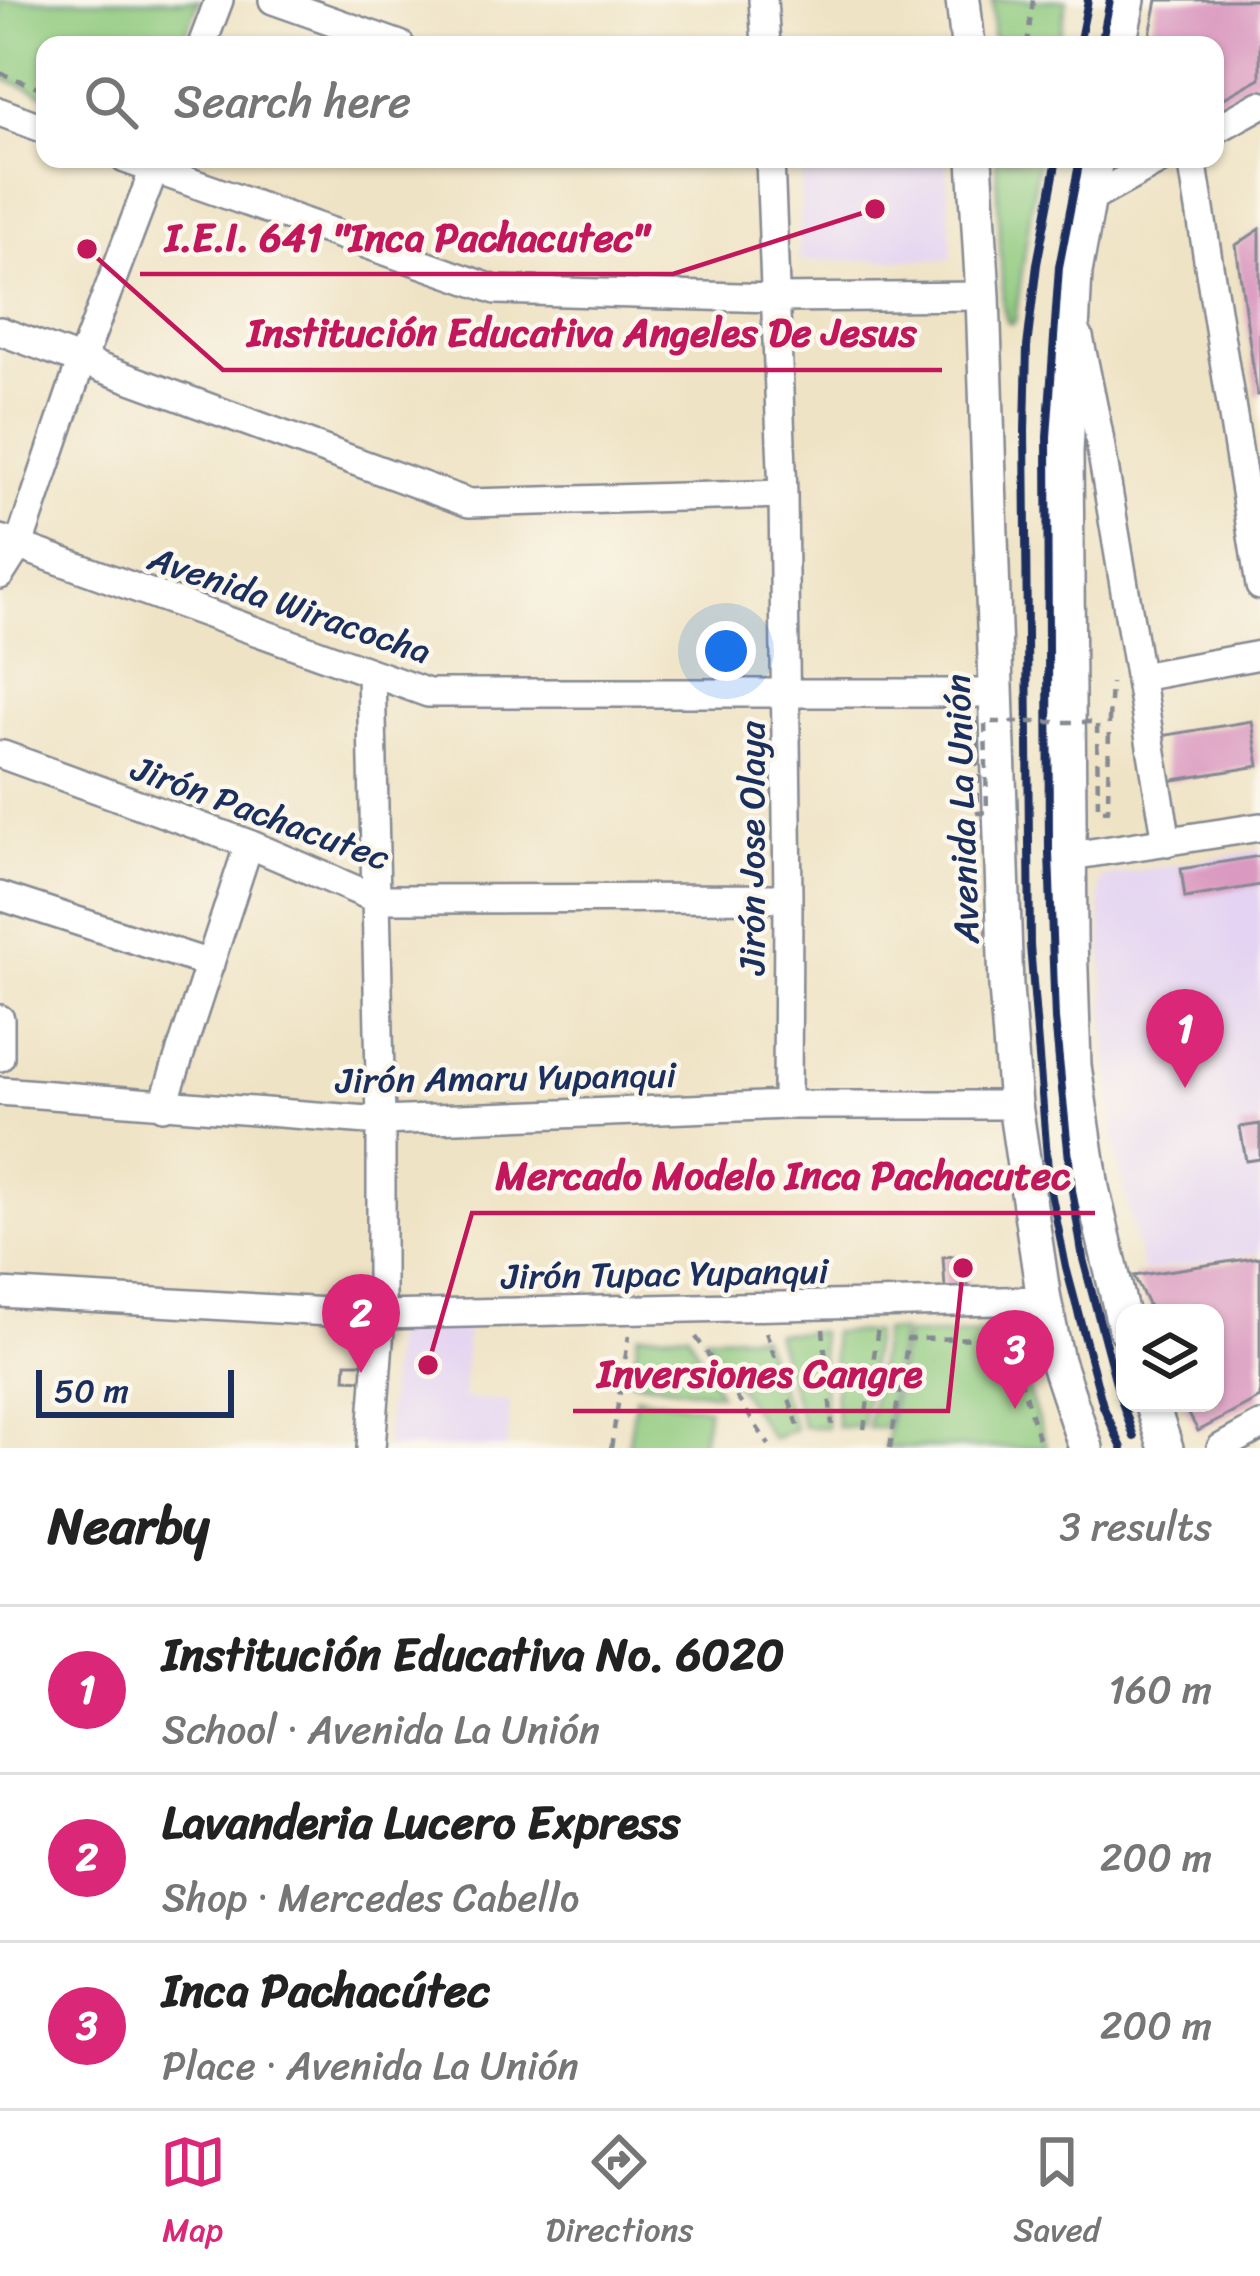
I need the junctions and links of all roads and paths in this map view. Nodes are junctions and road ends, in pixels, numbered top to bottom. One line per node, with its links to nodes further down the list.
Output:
1 (219, 0): 7 (street)
2 (273, 0): 8 (street)
3 (763, 0): 9 (street)
4 (963, 0): 10 (street)
5 (1034, 0): 11 (path)
6 (1128, 0): 12 (street)
7 (205, 36)
8 (375, 36)
9 (765, 36)
10 (967, 36)
11 (1028, 36)
12 (1121, 36)
13 (0, 73): 14 (path)
14 (36, 87)
15 (1260, 105): 17 (street)
16 (0, 112): 18 (street)
17 (1224, 125)
18 (36, 126)
19 (155, 168): 31 (street)
20 (167, 168): 28 (street)
21 (770, 168): 28 (street, Jirón Jose Olaya)
22 (976, 168): 27 (street, Avenida La Unión)
23 (1094, 168): 26 (street)
24 (1146, 168): 26 (street)
25 (1193, 168): 35 (street)
26 (1088, 200): 29 (street)
27 (983, 296): 28 (street); 39 (street, Avenida La Unión)
28 (775, 298): 32 (street, Jirón Jose Olaya)
29 (1073, 312): 38 (street); 41 (street)
30 (0, 331): 31 (street)
31 (82, 362): 32 (street); 33 (street)
32 (783, 494): 40 (street, Jirón Jose Olaya)
33 (10, 542): 34 (street); 37 (street, Avenida Wiracocha)
34 (0, 575)
35 (1260, 586)
36 (1260, 655): 38 (street)
37 (371, 673): 40 (street, Avenida Wiracocha); 51 (street)
38 (1141, 686): 41 (path); 46 (street)
39 (996, 693): 40 (street, Avenida Wiracocha); 57 (street, Avenida La Unión)
40 (786, 695): 50 (street, Jirón Jose Olaya)
41 (1069, 701): 48 (street)
42 (1108, 720): 43 (path, bridge)
43 (976, 722)
44 (3, 755): 47 (street, Jirón Pachacutec)
45 (1260, 827): 46 (street)
46 (1167, 842): 48 (street)
47 (249, 844): 51 (street, Jirón Pachacutec); 52 (street)
48 (1071, 856): 62 (street)
49 (0, 896): 52 (street)
50 (788, 898): 51 (street, Jirón Pachacutec); 56 (street, Jirón Jose Olaya)
51 (377, 899): 59 (street)
52 (209, 964): 58 (street)
53 (0, 1019): 54 (street)
54 (0, 1057)
55 (0, 1091): 58 (street, Jirón Amaru Yupanqui)
56 (787, 1105): 57 (street, Jirón Amaru Yupanqui); 59 (street, Jirón Amaru Yupanqui)
57 (1015, 1105): 61 (street, Avenida La Unión)
58 (163, 1106): 59 (street, Jirón Amaru Yupanqui)
59 (381, 1121): 63 (street)
60 (0, 1293): 63 (street, Jirón Tupac Yupanqui)
61 (1044, 1300): 63 (street, Jirón Tupac Yupanqui); 79 (street, Avenida La Unión)
62 (1119, 1304)
63 (381, 1315): 75 (street)
64 (879, 1324): 73 (path)
65 (823, 1325): 70 (path)
66 (764, 1326): 72 (path)
67 (689, 1327): 74 (path)
68 (630, 1328): 76 (path)
69 (1154, 1412): 80 (street)
70 (832, 1425)
71 (1260, 1426): 81 (street)
72 (800, 1428)
73 (864, 1429)
74 (769, 1445)
75 (370, 1448)
76 (611, 1448)
77 (890, 1448): 78 (path)
78 (1041, 1448)
79 (1086, 1448)
80 (1166, 1448)
81 (1221, 1448)

